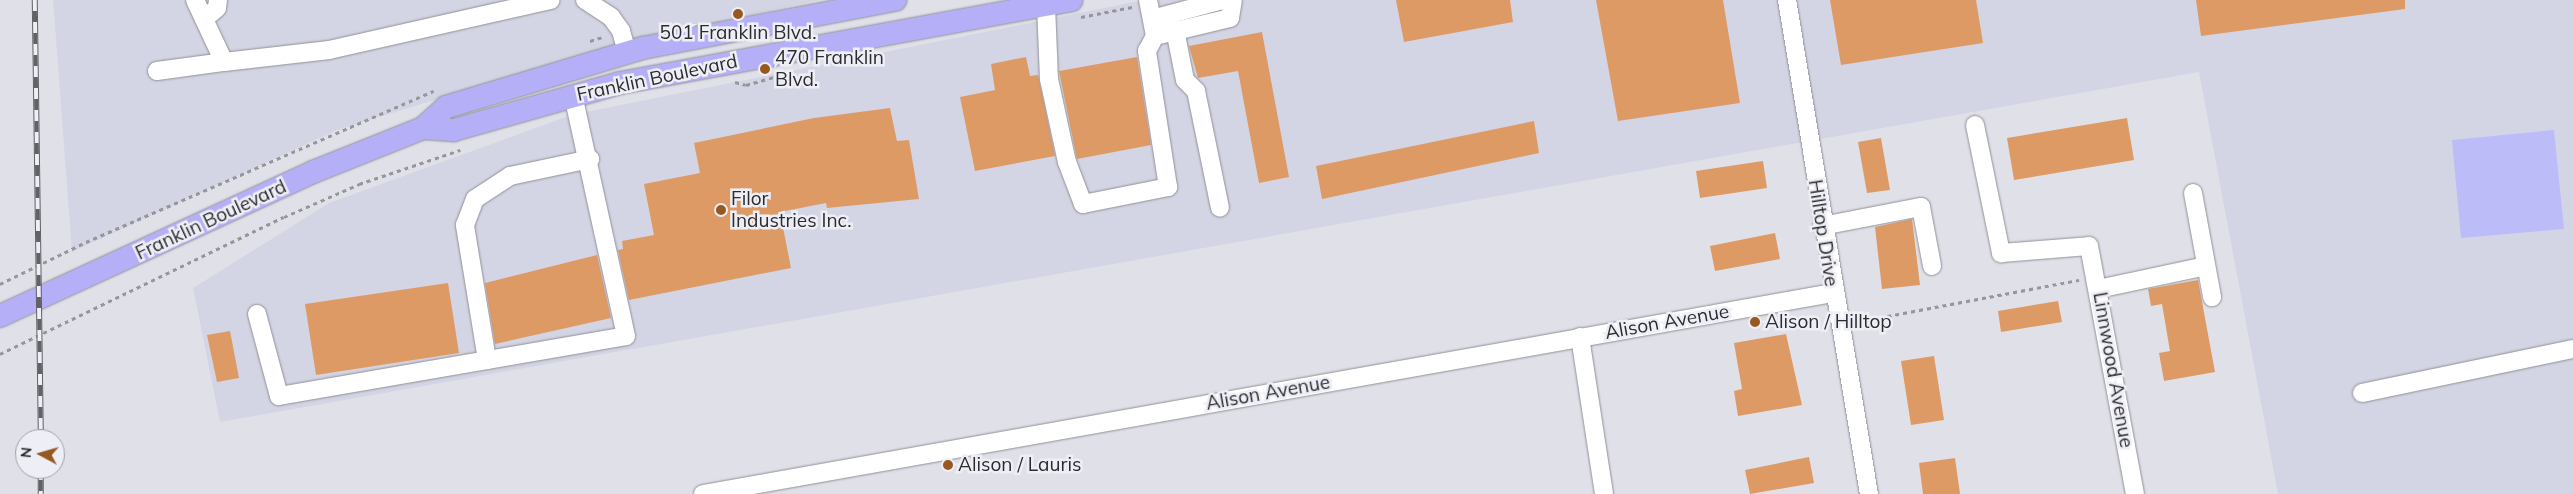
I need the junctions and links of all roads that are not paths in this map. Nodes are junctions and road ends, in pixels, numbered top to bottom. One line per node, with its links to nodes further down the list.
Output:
1 (196, 0): 14 (street)
2 (218, 0): 14 (street)
3 (550, 0): 11 (street)
4 (585, 0): 17 (street)
5 (895, 0): 12 (main road, Franklin Boulevard)
6 (1071, 0): 13 (main road, Franklin Boulevard)
7 (1148, 0): 15 (street)
8 (1223, 0): 15 (street)
9 (1233, 0): 16 (street)
10 (1787, 0): 26 (street, Hilltop Drive)
11 (526, 2): 18 (street)
12 (839, 5): 17 (main road, Franklin Boulevard)
13 (1046, 5): 15 (street); 20 (main road, Franklin Boulevard)
14 (204, 19): 18 (street)
15 (1153, 27): 16 (street)
16 (1176, 30): 25 (street)
17 (627, 52): 22 (main road, Franklin Boulevard)
18 (224, 62): 19 (street)
19 (157, 71)
20 (573, 95): 22 (main road, Franklin Boulevard); 23 (street)
21 (1975, 125): 29 (street, Linnwood Avenue)
22 (423, 128): 33 (main road, Franklin Boulevard)
23 (590, 159): 36 (street); 36 (street)
24 (2193, 193): 28 (street)
25 (1220, 208)
26 (1822, 226): 27 (street); 30 (street, Hilltop Drive)
27 (1932, 266)
28 (2206, 266): 29 (street); 31 (street)
29 (2097, 283): 42 (street, Linnwood Avenue)
30 (1833, 293): 34 (street, Alison Avenue); 41 (street, Hilltop Drive)
31 (2212, 297)
32 (257, 314): 36 (street)
33 (0, 316)
34 (1580, 338): 38 (street, Alison Avenue); 40 (street)
35 (2573, 349): 37 (street)
36 (487, 360)
37 (2362, 393)
38 (790, 486): 39 (street, Alison Avenue)
39 (704, 494)
40 (1604, 494)
41 (1869, 494)
42 (2135, 494)

